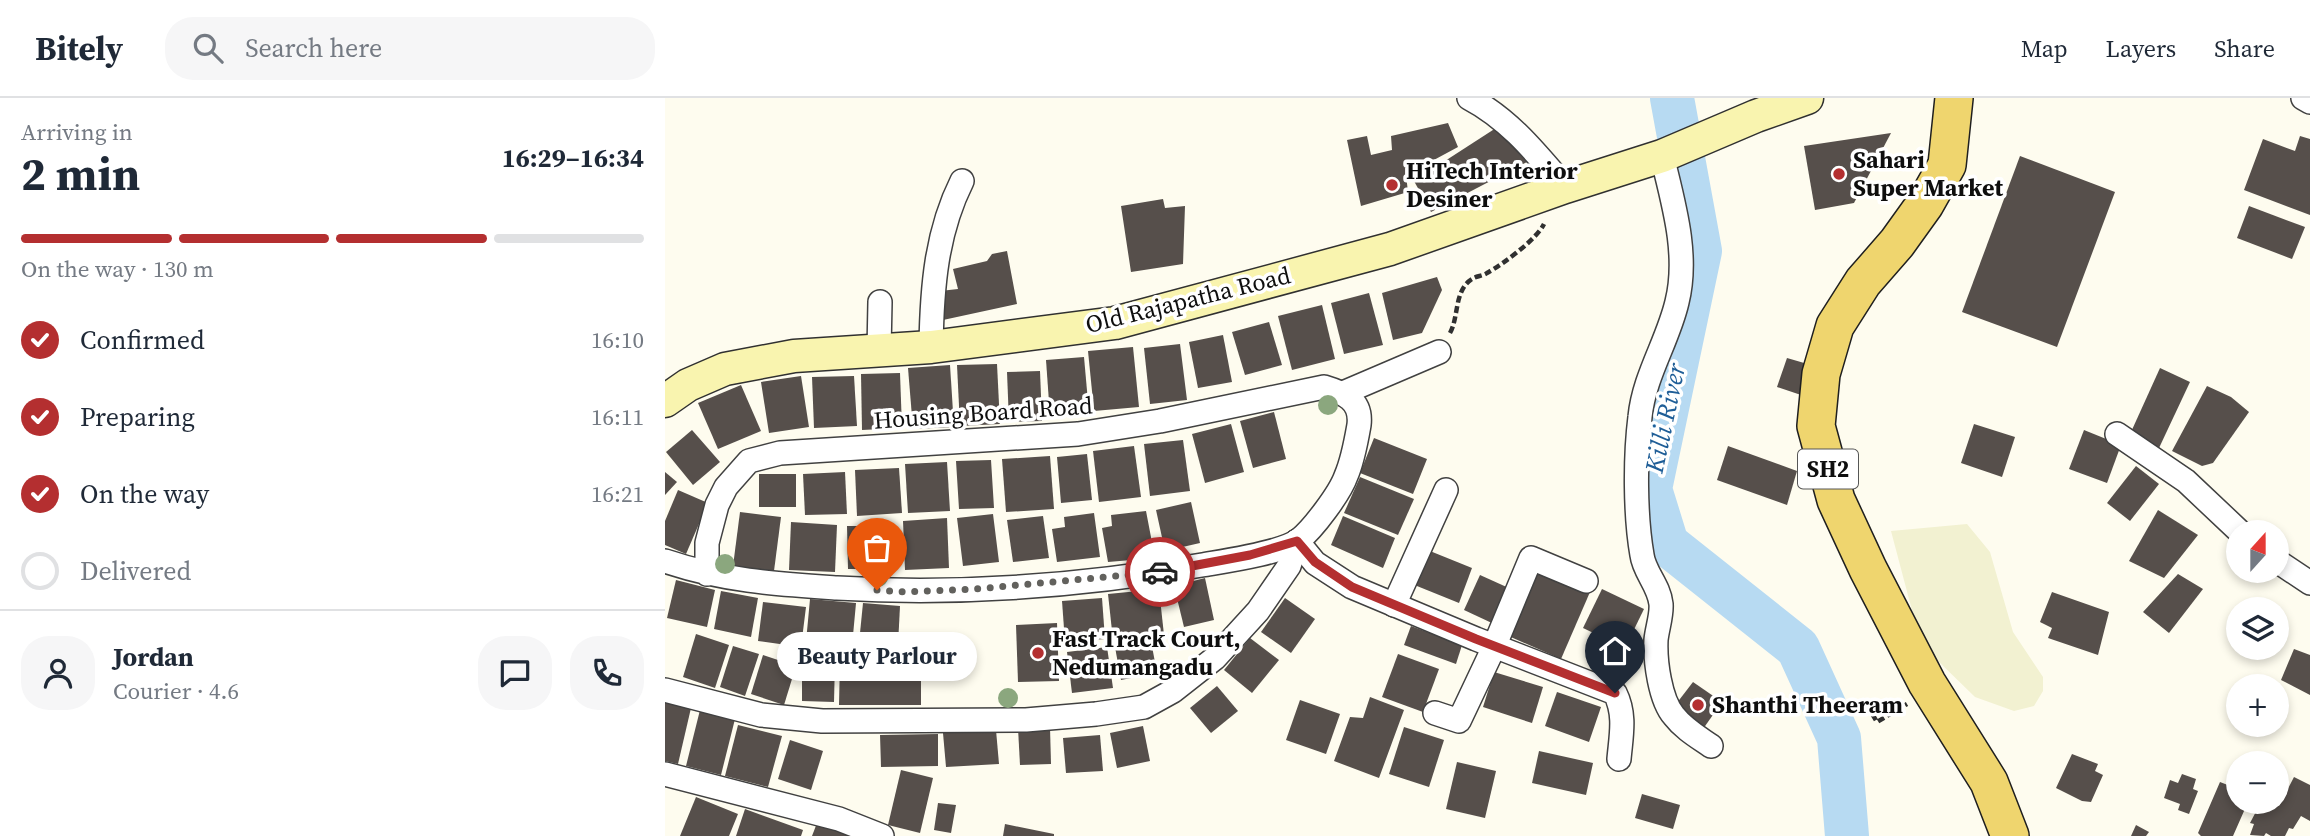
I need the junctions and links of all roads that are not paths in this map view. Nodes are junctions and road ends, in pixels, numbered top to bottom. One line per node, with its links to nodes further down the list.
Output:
1 (1469, 98): 8 (street)
2 (1807, 98): 6 (main road, Old Rajapatha Road)
3 (1954, 98): 32 (main road, SH2)
4 (2303, 98): 5 (street)
5 (2310, 102)
6 (1662, 156): 8 (main road, Old Rajapatha Road); 28 (street)
7 (962, 181): 10 (street)
8 (1565, 187): 10 (main road, Old Rajapatha Road)
9 (880, 302): 11 (street)
10 (931, 346): 11 (main road, Old Rajapatha Road)
11 (879, 350): 14 (main road, Old Rajapatha Road)
12 (1439, 352): 13 (street, Housing Board Road)
13 (1343, 393): 18 (street); 21 (street, Housing Board Road)
14 (665, 401)
15 (2117, 433): 17 (street)
16 (1446, 490): 24 (street)
17 (2227, 520)
18 (1297, 541): 21 (street); 24 (street); 26 (street)
19 (665, 561): 21 (street)
20 (2289, 569): 23 (street)
21 (707, 574)
22 (1586, 581): 25 (street)
23 (2310, 583)
24 (1394, 605): 25 (street)
25 (1494, 646): 27 (street); 29 (street)
26 (665, 690)
27 (1435, 713)
28 (1711, 746)
29 (1619, 759)
30 (665, 774): 31 (street)
31 (883, 836)
32 (2010, 836)

